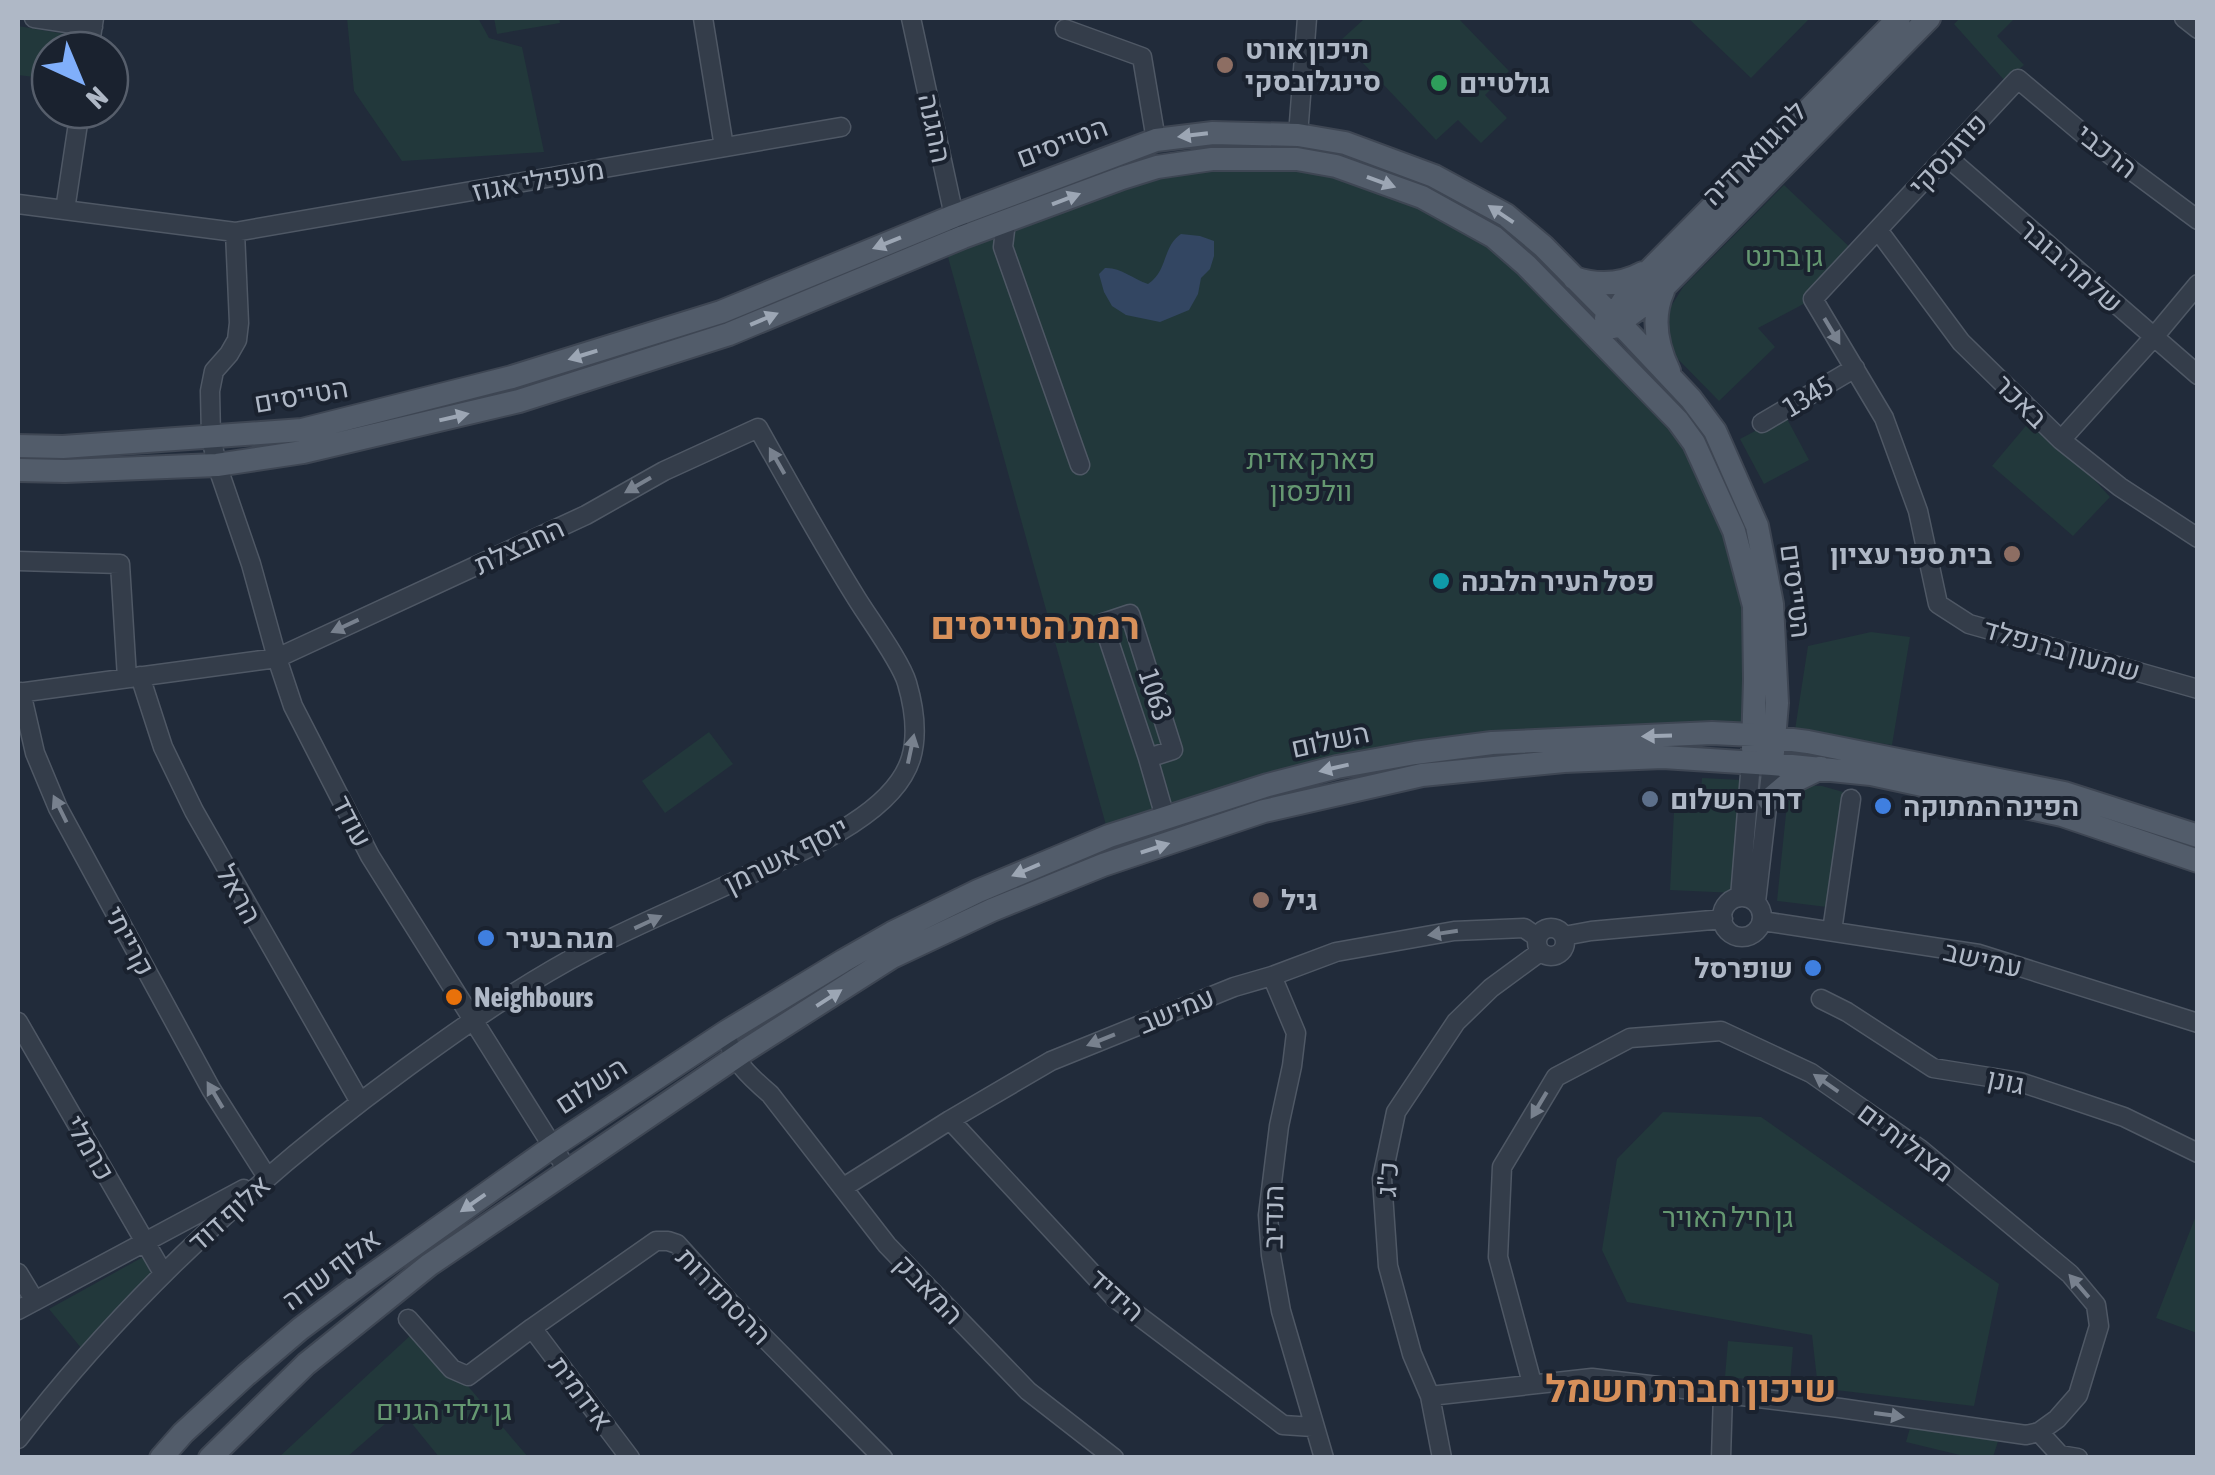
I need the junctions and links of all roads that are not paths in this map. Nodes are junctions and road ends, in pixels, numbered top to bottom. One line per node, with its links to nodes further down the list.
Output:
1 (34, 18): 8 (street)
2 (702, 18): 16 (street)
3 (911, 18): 22 (street, ההגנה)
4 (1308, 18): 14 (street)
5 (1899, 18): 26 (main road, לה גווארדיה)
6 (1930, 18): 26 (main road, לה גווארדיה)
7 (2184, 18): 10 (street)
8 (93, 22)
9 (1064, 28): 15 (street)
10 (2198, 29)
11 (2018, 78): 17 (street, פוזננסקי); 20 (street, הרכבי)
12 (842, 127): 16 (street, מעפילי אגוז)
13 (77, 130): 19 (street)
14 (1298, 135): 15 (main road, הטייסים, one-way to 15); 28 (main road, הטייסים, one-way to 14)
15 (1156, 140): 22 (main road, הטייסים)
16 (724, 147): 24 (street, מעפילי אגוז)
17 (1946, 156): 23 (street, פוזננסקי); 31 (street, שלמה בובר)
18 (18, 204): 19 (street, מעפילי אגוז)
19 (65, 210): 24 (street, מעפילי אגוז)
20 (2198, 220)
21 (1006, 222): 22 (main road, הטייסים); 25 (street); 27 (main road, הטייסים, one-way to 27)
22 (966, 228): 25 (street); 38 (main road, הטייסים, one-way to 38); 41 (main road, הטייסים, one-way to 22)
23 (1878, 230): 32 (street, שמעון ברנפלד, one-way to 32); 39 (street, באכר)
24 (235, 232): 38 (street)
25 (1003, 248): 42 (street)
26 (1659, 276): 28 (main road); 30 (main road, לה גווארדיה); 35 (main road)
27 (1539, 278): 30 (main road); 34 (main road, הטייסים)
28 (1574, 278): 30 (main road, הטייסים)
29 (2198, 284): 31 (street)
30 (1614, 319): 34 (main road); 35 (main road, הטייסים)
31 (2153, 338): 33 (street, שלמה בובר); 39 (street)
32 (1854, 368): 36 (street, 1345); 49 (street, שמעון ברנפלד)
33 (2198, 374)
34 (1634, 376): 48 (main road, הטייסים)
35 (1672, 379): 51 (main road, הטייסים)
36 (1762, 423)
37 (758, 428): 46 (street, החבצלת, one-way to 46); 70 (street, יוסף אשרמן, one-way to 37)
38 (211, 437): 40 (main road, הטייסים); 41 (street, עודד)
39 (2061, 440): 44 (street, באכר)
40 (18, 446)
41 (218, 465): 43 (main road, הטייסים); 46 (street, עודד)
42 (1080, 466)
43 (18, 470)
44 (2198, 538)
45 (18, 561): 47 (street, הראל)
46 (277, 658): 47 (street); 70 (street, עודד)
47 (134, 677): 50 (street); 75 (street, הראל)
48 (1755, 680): 52 (main road); 53 (main road, הטייסים)
49 (2198, 689)
50 (20, 692): 80 (street, קרייתי, one-way to 50)
51 (1777, 703): 53 (main road, הטייסים); 54 (main road)
52 (1712, 734): 53 (main road, השלום); 60 (main road, השלום, one-way to 60)
53 (1764, 736): 54 (main road, השלום); 56 (main road, הטייסים)
54 (1808, 742): 61 (main road, השלום)
55 (1148, 758): 55 (street, 1063); 60 (street, 1063)
56 (1762, 763): 57 (main road, השלום); 59 (street); 63 (street); 74 (main road, השלום, one-way to 56)
57 (1822, 768): 59 (main road); 62 (main road, השלום)
58 (1851, 799): 66 (street)
59 (1769, 800): 63 (street)
60 (1166, 817): 73 (main road, השלום, one-way to 73)
61 (2198, 836)
62 (2198, 861)
63 (1748, 899): 64 (street); 65 (street)
64 (1723, 920): 65 (street); 67 (street, כ"ג)
65 (1762, 921): 66 (street, עמישב)
66 (1832, 931): 72 (street, עמישב)
67 (1539, 944): 68 (street, עמישב, one-way to 68); 90 (street, כ"ג)
68 (1272, 976): 76 (street, עמישב, one-way to 76); 91 (street, הנדיב)
69 (1820, 999): 78 (street, גונן)
70 (471, 1020): 75 (street, אלוף דוד); 77 (street, עודד)
71 (18, 1022): 82 (street, כרמלי)
72 (2198, 1023)
73 (726, 1032): 74 (street, המאבק); 77 (main road, השלום)
74 (741, 1054): 79 (main road, השלום); 81 (street, המאבק)
75 (360, 1102): 80 (street, אלוף דוד)
76 (950, 1120): 81 (street, עמישב); 91 (street, הידיד)
77 (552, 1147): 79 (street, עודד); 94 (main road, אלוף שדה, one-way to 94)
78 (2198, 1154)
79 (568, 1171): 95 (main road, אלוף שדה)
80 (267, 1177): 82 (street); 84 (street, אלוף דוד)
81 (844, 1188): 98 (street, המאבק)
82 (144, 1242): 84 (street, כרמלי); 85 (street)
83 (18, 1273): 85 (street)
84 (163, 1273): 93 (street, אלוף דוד)
85 (26, 1306)
86 (408, 1318): 87 (street, ההסתדרות)
87 (532, 1328): 96 (street, אידמית); 97 (street, ההסתדרות)
88 (1532, 1384): 89 (street); 90 (street); 92 (street, מצולות ים, one-way to 88)
89 (1723, 1393): 92 (street, one-way to 92); 101 (street)
90 (1430, 1396): 100 (street, כ"ג)
91 (1313, 1427): 99 (street, הנדיב)
92 (2039, 1432): 102 (street)
93 (18, 1440)
94 (162, 1458)
95 (210, 1458)
96 (630, 1458)
97 (883, 1458)
98 (1114, 1458)
99 (1324, 1458)
100 (1442, 1458)
101 (1721, 1458)
102 (2078, 1458)

